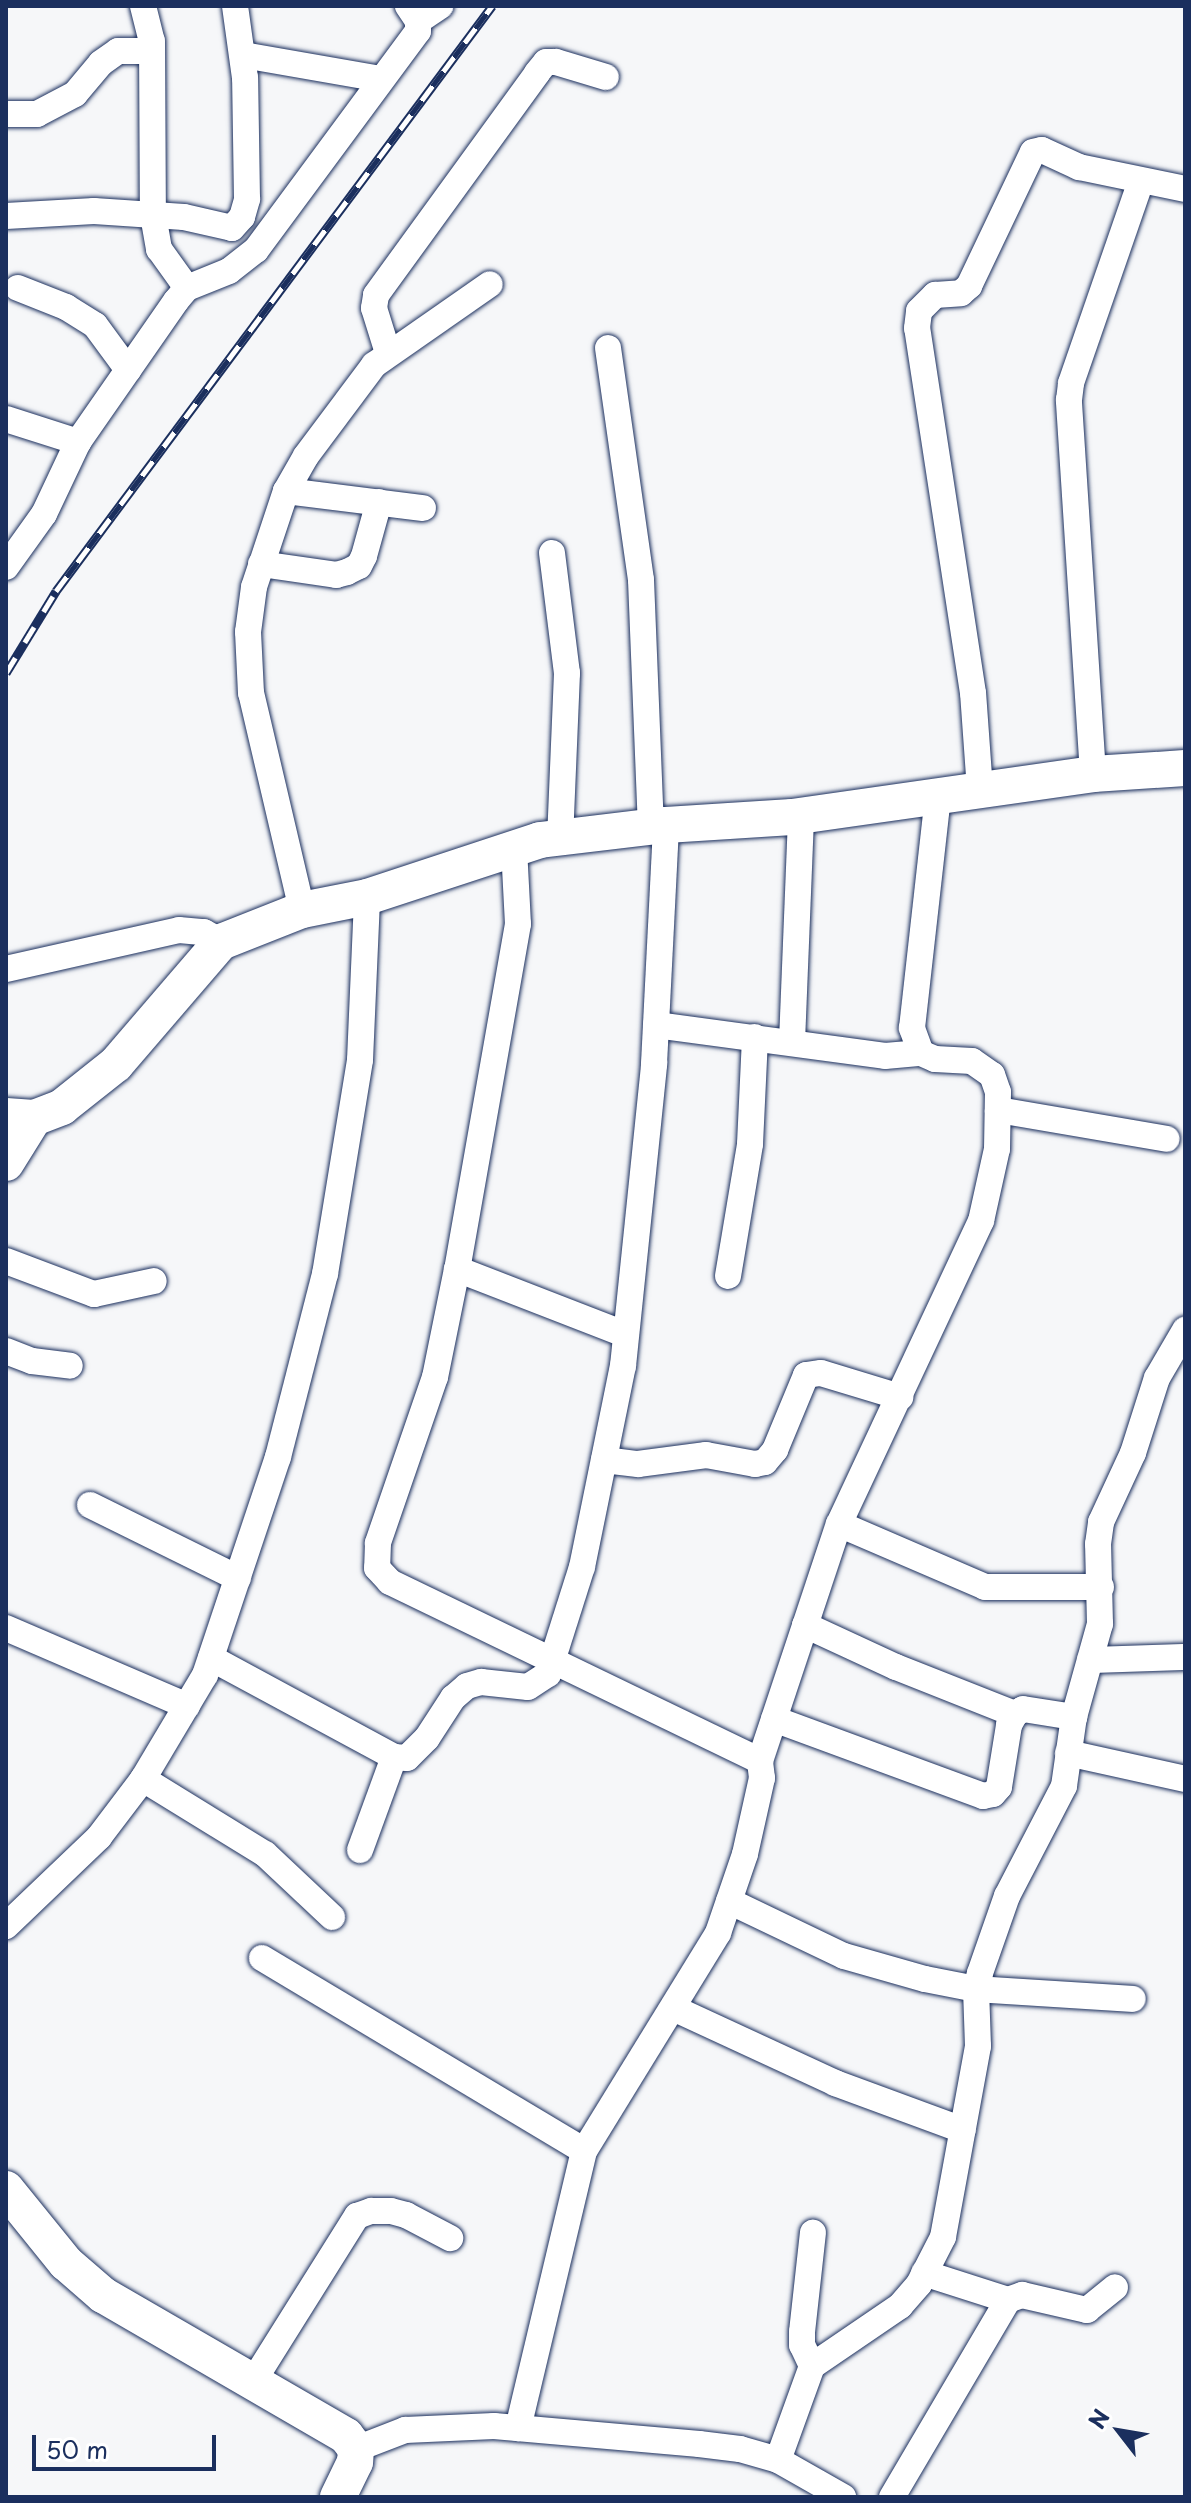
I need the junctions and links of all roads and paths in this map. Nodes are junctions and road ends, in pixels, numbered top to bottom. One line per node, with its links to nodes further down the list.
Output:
1 (143, 6): 5 (street)
2 (235, 6): 6 (street)
3 (440, 6): 4 (street)
4 (413, 13): 8 (street)
5 (152, 51): 9 (street); 12 (street)
6 (243, 55): 8 (street); 12 (street)
7 (606, 77): 18 (street)
8 (381, 79): 16 (street)
9 (6, 114)
10 (1141, 181): 11 (street); 29 (street); 30 (street)
11 (1185, 189)
12 (153, 215): 13 (street); 16 (street)
13 (6, 216)
14 (490, 284): 18 (street)
15 (18, 288): 19 (street)
16 (187, 288): 19 (street)
17 (608, 348): 33 (street)
18 (388, 353): 22 (street)
19 (128, 370): 21 (street)
20 (6, 419): 21 (street)
21 (78, 442): 27 (street)
22 (286, 491): 23 (street); 26 (street)
23 (379, 502): 24 (street); 26 (street)
24 (423, 508)
25 (552, 553): 34 (street)
26 (261, 564): 37 (street)
27 (6, 567)
28 (1185, 768): 29 (main road)
29 (1093, 774): 30 (main road)
30 (980, 790): 31 (main road)
31 (938, 795): 32 (main road); 43 (street)
32 (801, 815): 33 (main road); 42 (street)
33 (658, 825): 34 (main road); 40 (street)
34 (560, 837): 35 (main road)
35 (514, 848): 36 (main road); 49 (street)
36 (367, 897): 37 (main road); 60 (street)
37 (302, 910): 38 (main road)
38 (221, 942): 39 (street); 45 (main road)
39 (6, 969)
40 (656, 1025): 41 (street); 53 (street)
41 (755, 1037): 42 (street); 50 (street)
42 (792, 1042): 43 (street)
43 (921, 1053): 44 (street)
44 (998, 1110): 46 (street); 56 (street)
45 (20, 1117): 47 (main road)
46 (1167, 1139)
47 (6, 1163)
48 (6, 1261): 51 (street)
49 (457, 1269): 53 (street); 66 (street)
50 (728, 1276)
51 (154, 1281)
52 (1185, 1330): 61 (street)
53 (625, 1334): 57 (street)
54 (6, 1351): 55 (street)
55 (70, 1366)
56 (900, 1397): 57 (street); 59 (street)
57 (604, 1460): 66 (street)
58 (90, 1505): 60 (street)
59 (839, 1524): 61 (street); 62 (street)
60 (238, 1578): 65 (street)
61 (1101, 1587): 67 (street)
62 (805, 1625): 69 (street); 71 (street)
63 (6, 1628): 68 (street)
64 (1185, 1657): 67 (street)
65 (211, 1658): 68 (street); 73 (street)
66 (553, 1660): 73 (street); 74 (street)
67 (1090, 1660): 70 (street)
68 (187, 1706): 75 (street)
69 (1015, 1714): 70 (street); 71 (street)
70 (1074, 1717): 72 (street)
71 (774, 1719): 74 (street)
72 (1068, 1753): 76 (street); 82 (street)
73 (394, 1757): 77 (street)
74 (760, 1761): 78 (street)
75 (143, 1779): 79 (street); 80 (street)
76 (1185, 1779)
77 (360, 1850)
78 (729, 1901): 82 (street); 84 (street)
79 (332, 1917)
80 (6, 1926)
81 (262, 1958): 86 (street)
82 (976, 1989): 83 (street); 85 (street)
83 (1133, 1999)
84 (673, 2008): 85 (street); 86 (street)
85 (963, 2130): 90 (street)
86 (584, 2151): 95 (street)
87 (6, 2189): 94 (main road)
88 (813, 2233): 93 (street)
89 (450, 2238): 94 (street)
90 (924, 2273): 92 (street); 93 (street)
91 (1115, 2287): 92 (street)
92 (1008, 2300): 100 (street)
93 (812, 2366): 97 (street)
94 (254, 2380): 96 (main road)
95 (518, 2428): 96 (street); 97 (street)
96 (356, 2449): 98 (main road)
97 (778, 2460): 99 (street)
98 (338, 2497)
99 (843, 2497)
100 (892, 2497)

